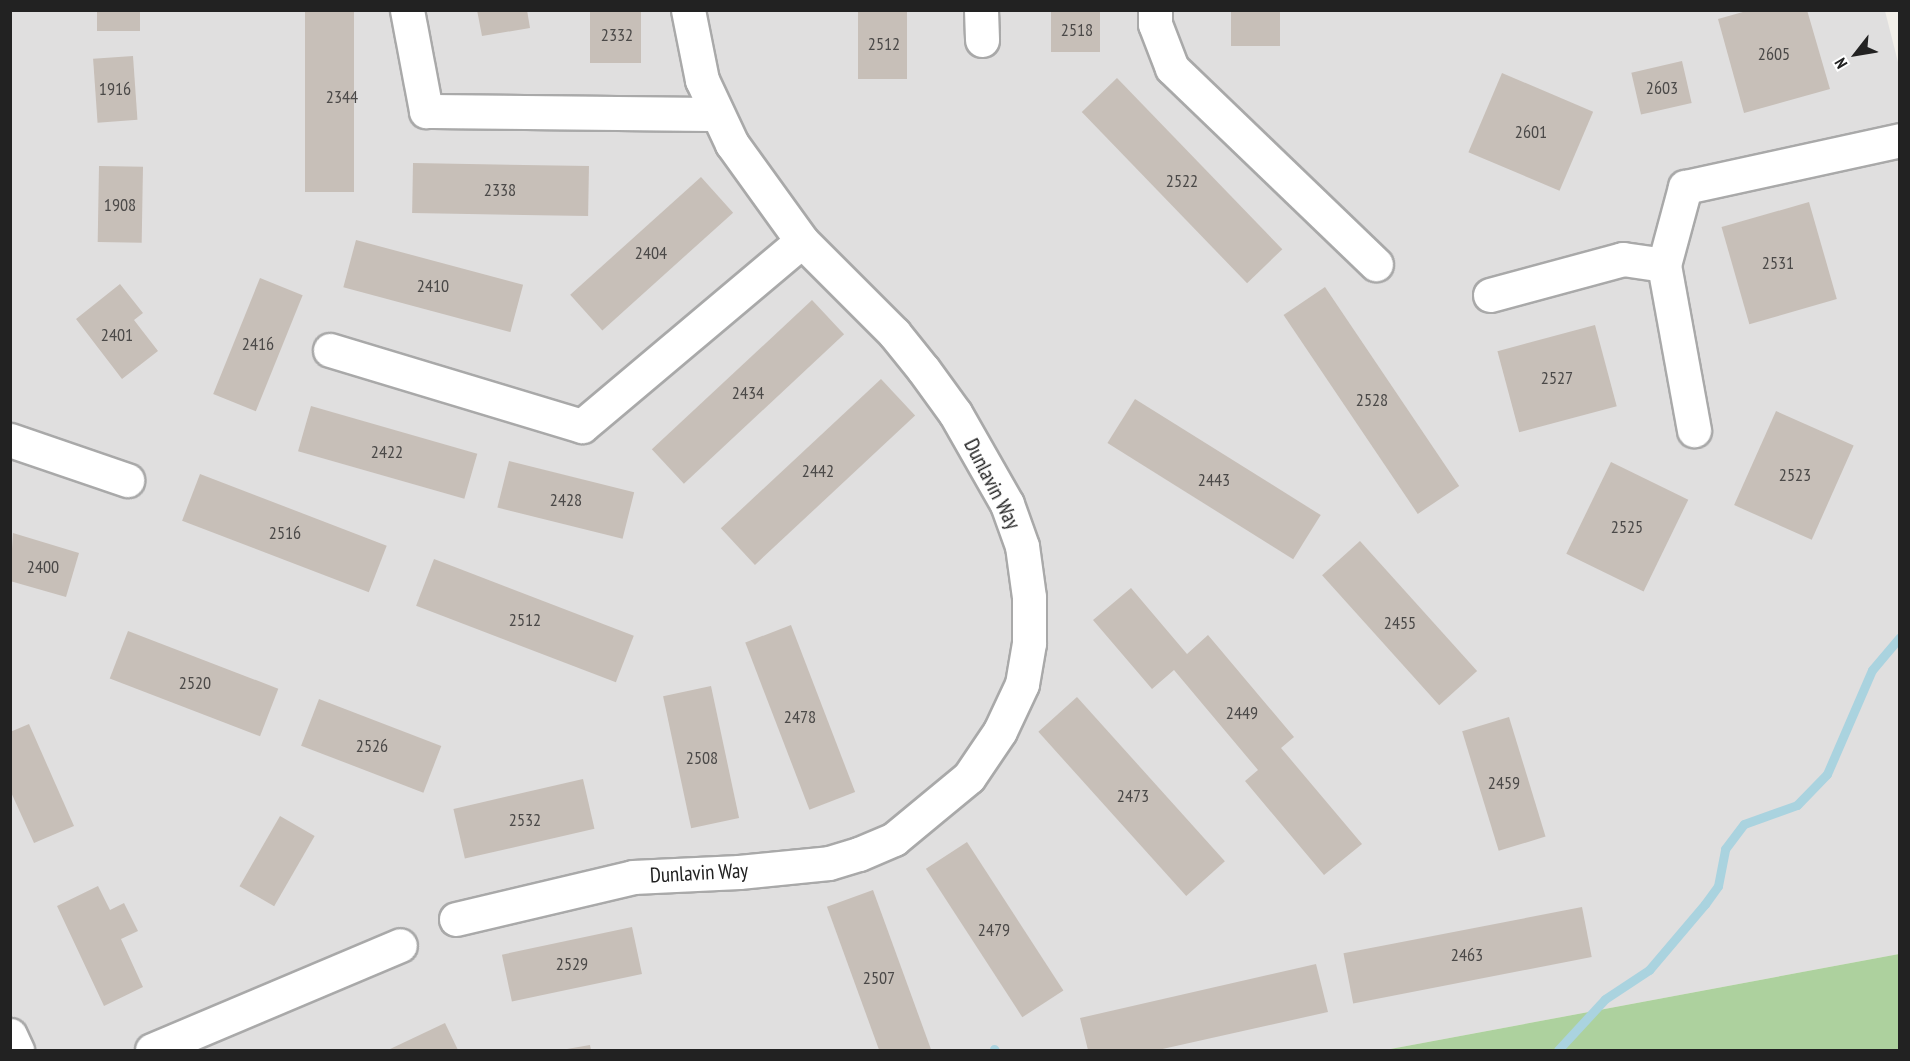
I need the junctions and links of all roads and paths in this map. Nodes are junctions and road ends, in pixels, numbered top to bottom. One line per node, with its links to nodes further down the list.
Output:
1 (407, 10): 4 (street)
2 (688, 10): 4 (street, Dunlavin Way)
3 (1155, 10): 7 (street)
4 (717, 114): 6 (street, Dunlavin Way)
5 (1899, 140): 8 (street)
6 (802, 241): 10 (street); 14 (street, Dunlavin Way)
7 (1376, 264)
8 (1664, 265): 9 (street); 11 (street)
9 (1490, 295)
10 (330, 350)
11 (1694, 430)
12 (10, 440): 13 (street)
13 (127, 480)
14 (456, 919)
15 (400, 945): 18 (street)
16 (10, 1035): 17 (street)
17 (17, 1050)
18 (152, 1050)

